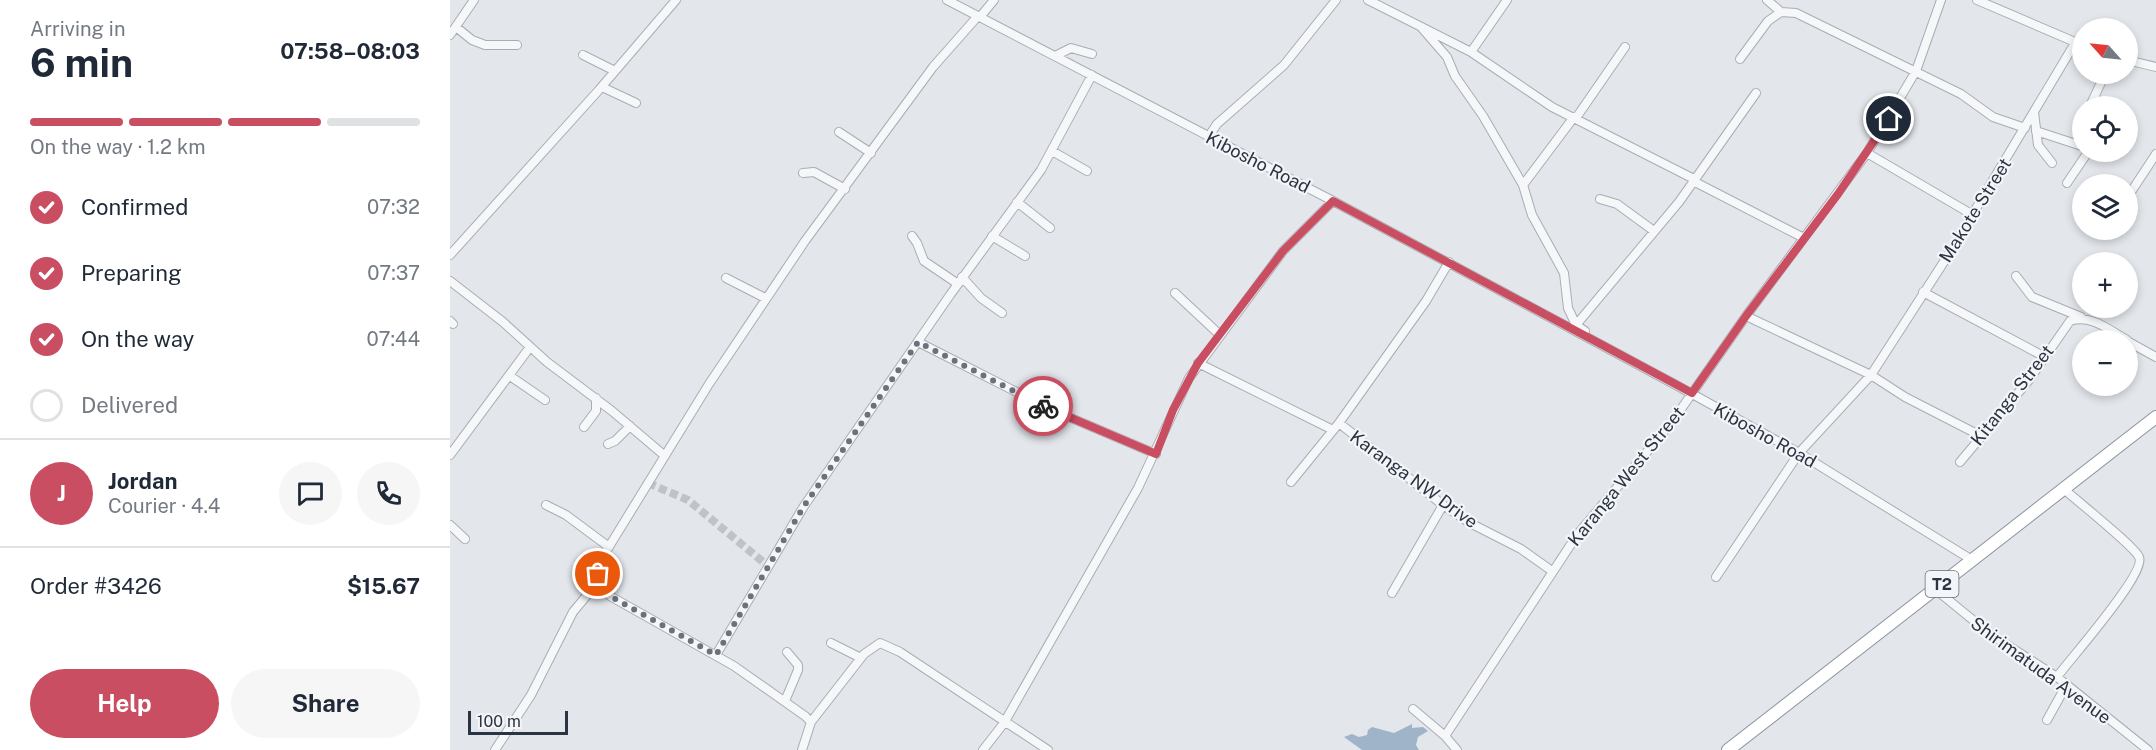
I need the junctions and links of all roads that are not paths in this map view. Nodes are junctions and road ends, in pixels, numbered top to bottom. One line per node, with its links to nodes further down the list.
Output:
1 (474, 0): 14 (street)
2 (676, 0): 27 (street)
3 (947, 0): 12 (street, Kibosho Road)
4 (994, 0): 12 (street)
5 (1336, 0): 38 (street)
6 (1368, 0): 13 (street)
7 (1507, 0): 19 (street)
8 (1767, 0): 11 (street)
9 (1941, 0): 28 (street, Karanga West Street)
10 (1977, 0): 16 (street)
11 (1781, 12): 24 (street); 28 (street)
12 (979, 16): 23 (street, Kibosho Road); 41 (street)
13 (1421, 26): 19 (street); 51 (street)
14 (456, 27): 15 (street); 17 (street)
15 (450, 35)
16 (2072, 41)
17 (517, 45)
18 (1624, 47): 34 (street)
19 (1471, 52): 34 (street)
20 (2072, 53): 33 (street, Makote Street)
21 (1092, 54): 23 (street)
22 (583, 55): 27 (street)
23 (1055, 56): 29 (street, Kibosho Road)
24 (1740, 59)
25 (2138, 63): 26 (street)
26 (2156, 67)
27 (615, 71): 30 (street)
28 (1916, 71): 35 (street); 42 (street, Karanga West Street)
29 (1092, 75): 38 (street, Kibosho Road); 40 (street)
30 (602, 87): 32 (street); 62 (street)
31 (1756, 93): 48 (street)
32 (636, 103)
33 (2034, 112): 35 (street, Makote Street); 36 (street)
34 (1575, 117): 48 (street); 51 (street)
35 (2025, 129): 56 (street, Makote Street)
36 (2036, 131): 39 (street); 45 (street)
37 (839, 132): 41 (street)
38 (1209, 136): 54 (street, Kibosho Road)
39 (2072, 143)
40 (1052, 151): 46 (street); 55 (street)
41 (871, 153): 52 (street)
42 (1867, 153): 56 (street); 61 (street, Karanga West Street)
43 (2156, 154): 49 (street)
44 (2081, 162): 50 (street)
45 (2052, 163)
46 (1087, 171)
47 (803, 173): 52 (street)
48 (1694, 180): 58 (street); 61 (street)
49 (2138, 181)
50 (2067, 183)
51 (1523, 185): 77 (street)
52 (845, 189): 71 (street)
53 (1600, 199): 58 (street)
54 (1333, 201): 64 (street, Kibosho Road); 79 (street)
55 (1017, 202): 57 (street); 60 (street)
56 (1972, 214): 69 (street, Makote Street)
57 (1050, 228)
58 (1654, 231): 77 (street)
59 (912, 236): 68 (street)
60 (992, 236): 63 (street); 68 (street)
61 (1804, 238): 74 (street, Karanga West Street)
62 (450, 255)
63 (1025, 256)
64 (1449, 262): 83 (street, Kibosho Road); 95 (street)
65 (2016, 276): 73 (street)
66 (726, 278): 71 (street)
67 (450, 281): 82 (street)
68 (960, 281): 72 (street); 80 (street)
69 (1923, 292): 84 (street); 87 (street, Makote Street)
70 (1175, 293): 79 (street)
71 (765, 298): 101 (street)
72 (1002, 313)
73 (2072, 313)
74 (1746, 316): 87 (street); 89 (street, Karanga West Street)
75 (2078, 318): 84 (street, Kitanga Street)
76 (2083, 318): 78 (street)
77 (1576, 325): 83 (street)
78 (2107, 330)
79 (1220, 335): 86 (street)
80 (918, 342): 99 (street); 118 (street)
81 (2138, 346): 85 (street)
82 (530, 347): 88 (street); 90 (street)
83 (1623, 356): 89 (street, Kibosho Road)
84 (2045, 357): 96 (street, Kitanga Street)
85 (2156, 357)
86 (1198, 363): 95 (street, Karanga NW Drive); 99 (street)
87 (1871, 375): 96 (street); 98 (street, Makote Street)
88 (510, 376): 91 (street); 100 (street)
89 (1692, 393): 98 (street, Kibosho Road); 111 (street, Karanga West Street)
90 (596, 398): 93 (street); 94 (street)
91 (545, 400)
92 (2156, 417): 104 (highway, T2)
93 (630, 426): 97 (street); 101 (street)
94 (584, 427)
95 (1336, 427): 103 (street); 106 (street, Karanga NW Drive)
96 (1981, 436): 102 (street, Kitanga Street)
97 (608, 444)
98 (1799, 453): 110 (street, Kibosho Road); 112 (street, Makote Street)
99 (1156, 454): 126 (street)
100 (450, 455)
101 (665, 456): 109 (street)
102 (1960, 462)
103 (1291, 482)
104 (2064, 489): 110 (highway, T2); 120 (street)
105 (546, 505): 109 (street)
106 (1443, 505): 111 (street, Karanga NW Drive); 115 (street)
107 (450, 525): 108 (street)
108 (465, 539)
109 (609, 547): 113 (street)
110 (1972, 560): 114 (highway, T2)
111 (1552, 571): 127 (street, Karanga West Street)
112 (1716, 577)
113 (598, 582): 118 (street); 129 (street)
114 (1935, 589): 120 (street, Shirimatuda Avenue); 134 (highway, T2)
115 (1392, 593)
116 (831, 643): 119 (street)
117 (787, 652): 122 (street)
118 (716, 655): 122 (street)
119 (861, 658): 125 (street); 126 (street)
120 (2057, 676): 121 (street, Shirimatuda Avenue)
121 (2067, 684): 124 (street); 128 (street, Shirimatuda Avenue)
122 (785, 701): 125 (street)
123 (1413, 709): 127 (street)
124 (2047, 720)
125 (811, 722): 130 (street)
126 (1004, 723): 131 (street); 132 (street)
127 (1445, 736): 133 (street)
128 (2138, 747): 135 (street, Shirimatuda Avenue)
129 (495, 750)
130 (802, 750)
131 (983, 750)
132 (1048, 750)
133 (1457, 750)
134 (1728, 750)
135 (2148, 750)

